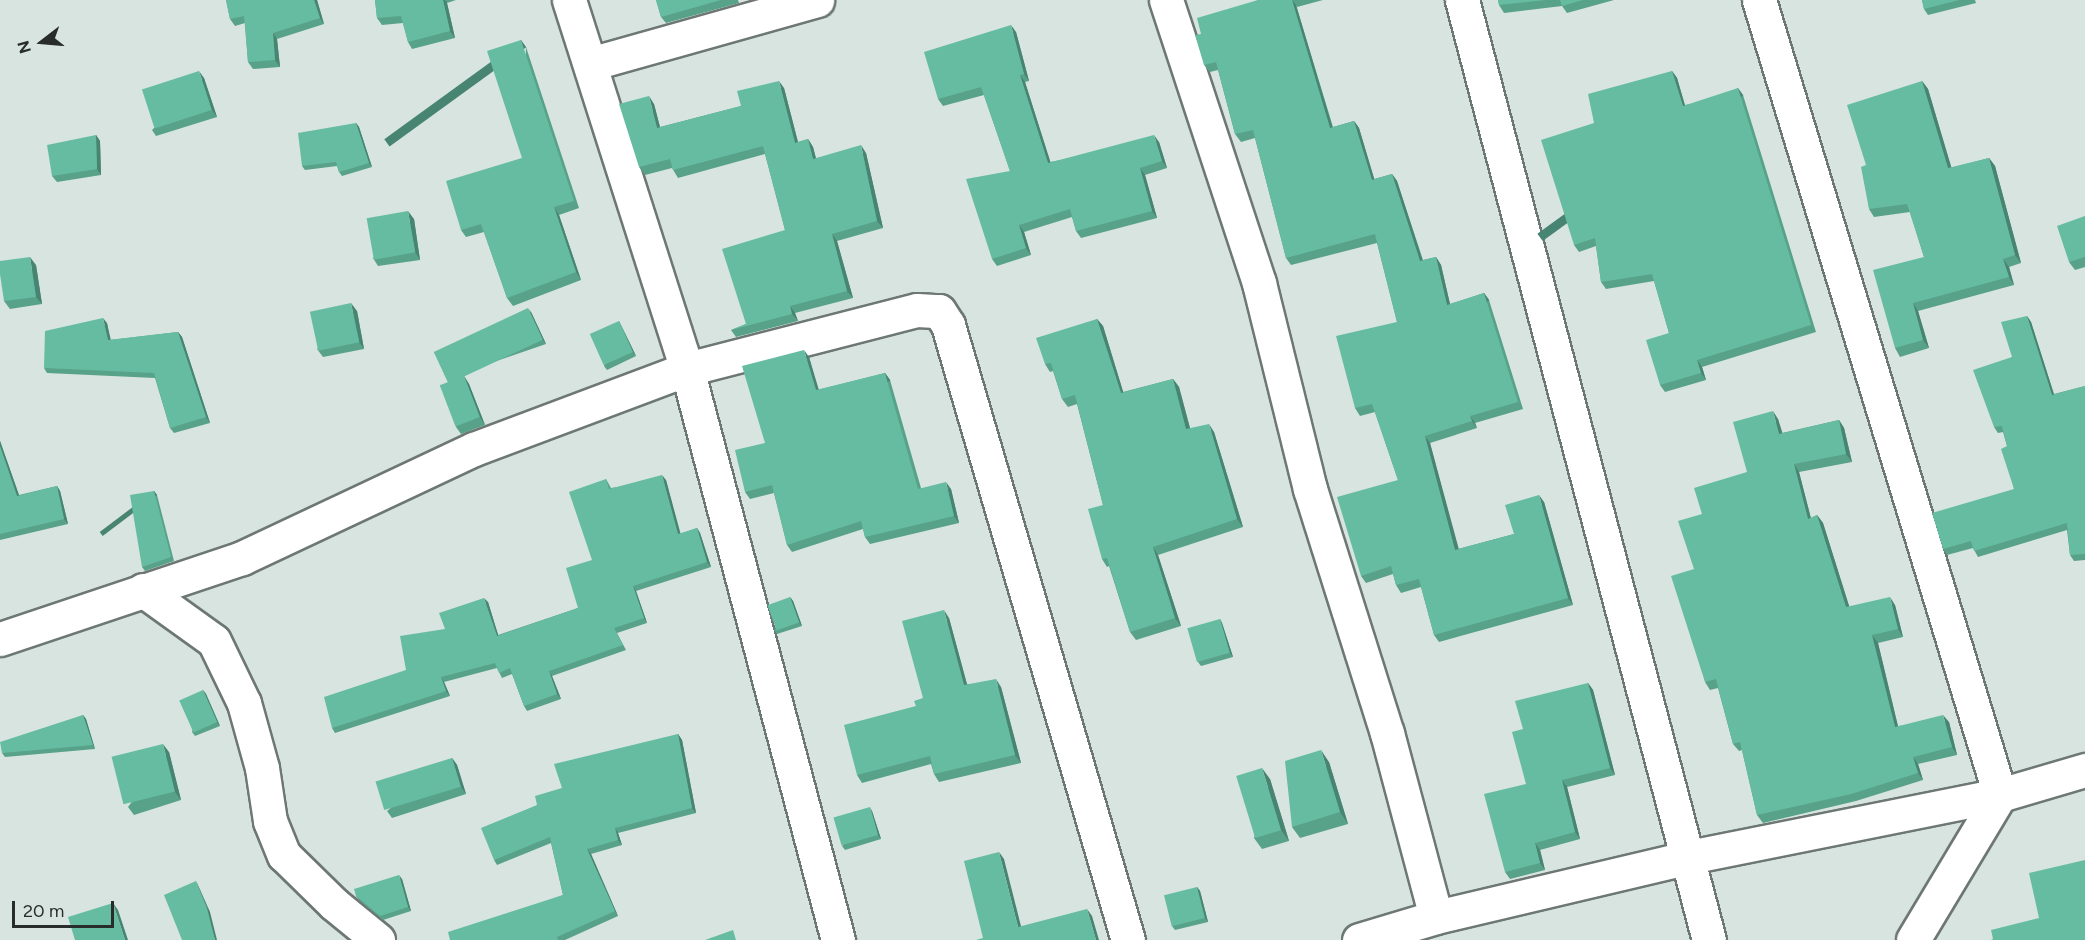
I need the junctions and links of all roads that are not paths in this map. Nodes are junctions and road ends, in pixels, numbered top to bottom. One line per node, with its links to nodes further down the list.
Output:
1 (569, 0): 6 (street)
2 (817, 0): 6 (street)
3 (1166, 0): 13 (street)
4 (1462, 0): 12 (street)
5 (1759, 0): 11 (street)
6 (590, 64): 7 (street)
7 (687, 369): 8 (street); 15 (street); 16 (street)
8 (143, 590): 9 (street); 14 (street)
9 (0, 639)
10 (2085, 770): 11 (street)
11 (2000, 795): 12 (street); 19 (street)
12 (1689, 857): 13 (street); 18 (street)
13 (1436, 917): 17 (street)
14 (378, 940)
15 (838, 940)
16 (1128, 940)
17 (1359, 940)
18 (1709, 940)
19 (1913, 940)

